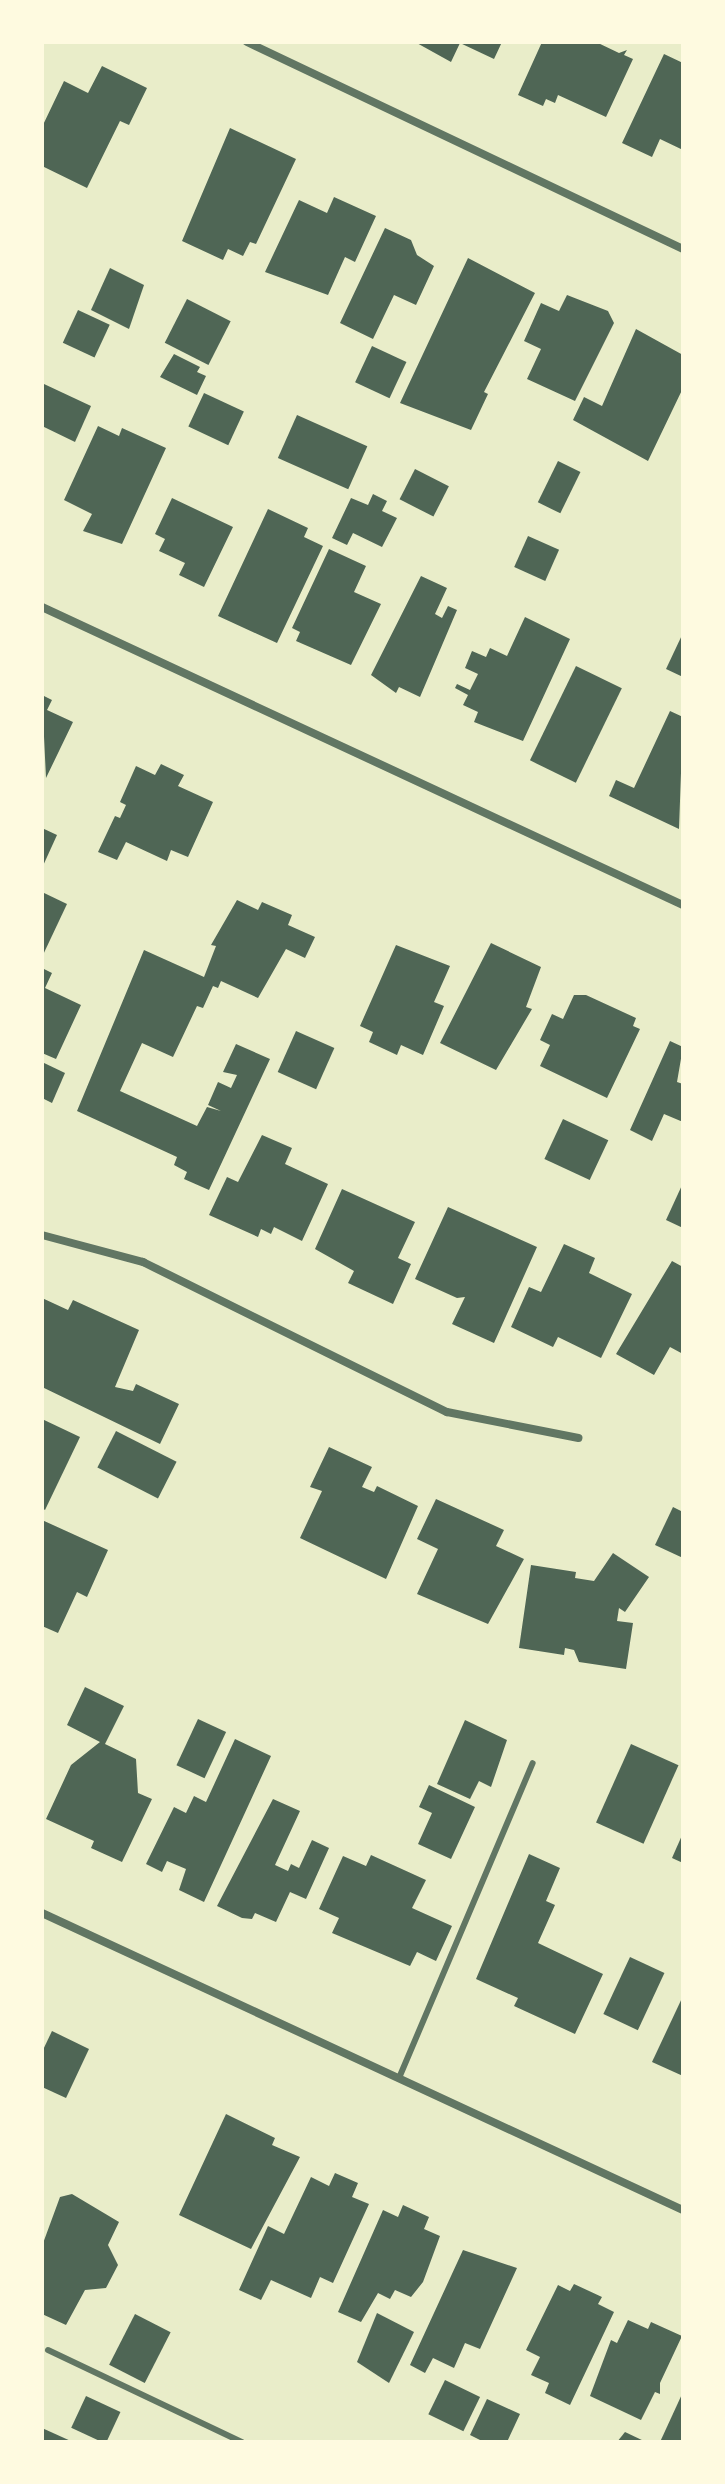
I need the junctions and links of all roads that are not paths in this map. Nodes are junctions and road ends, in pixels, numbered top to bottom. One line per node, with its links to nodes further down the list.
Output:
1 (247, 42): 2 (street)
2 (683, 249)
3 (42, 607): 4 (street)
4 (683, 905)
5 (42, 1235): 6 (street)
6 (578, 1438)
7 (533, 1763): 9 (lane)
8 (42, 1913): 9 (street)
9 (399, 2078): 10 (street)
10 (683, 2210)
11 (48, 2350): 12 (lane)
12 (242, 2442)

